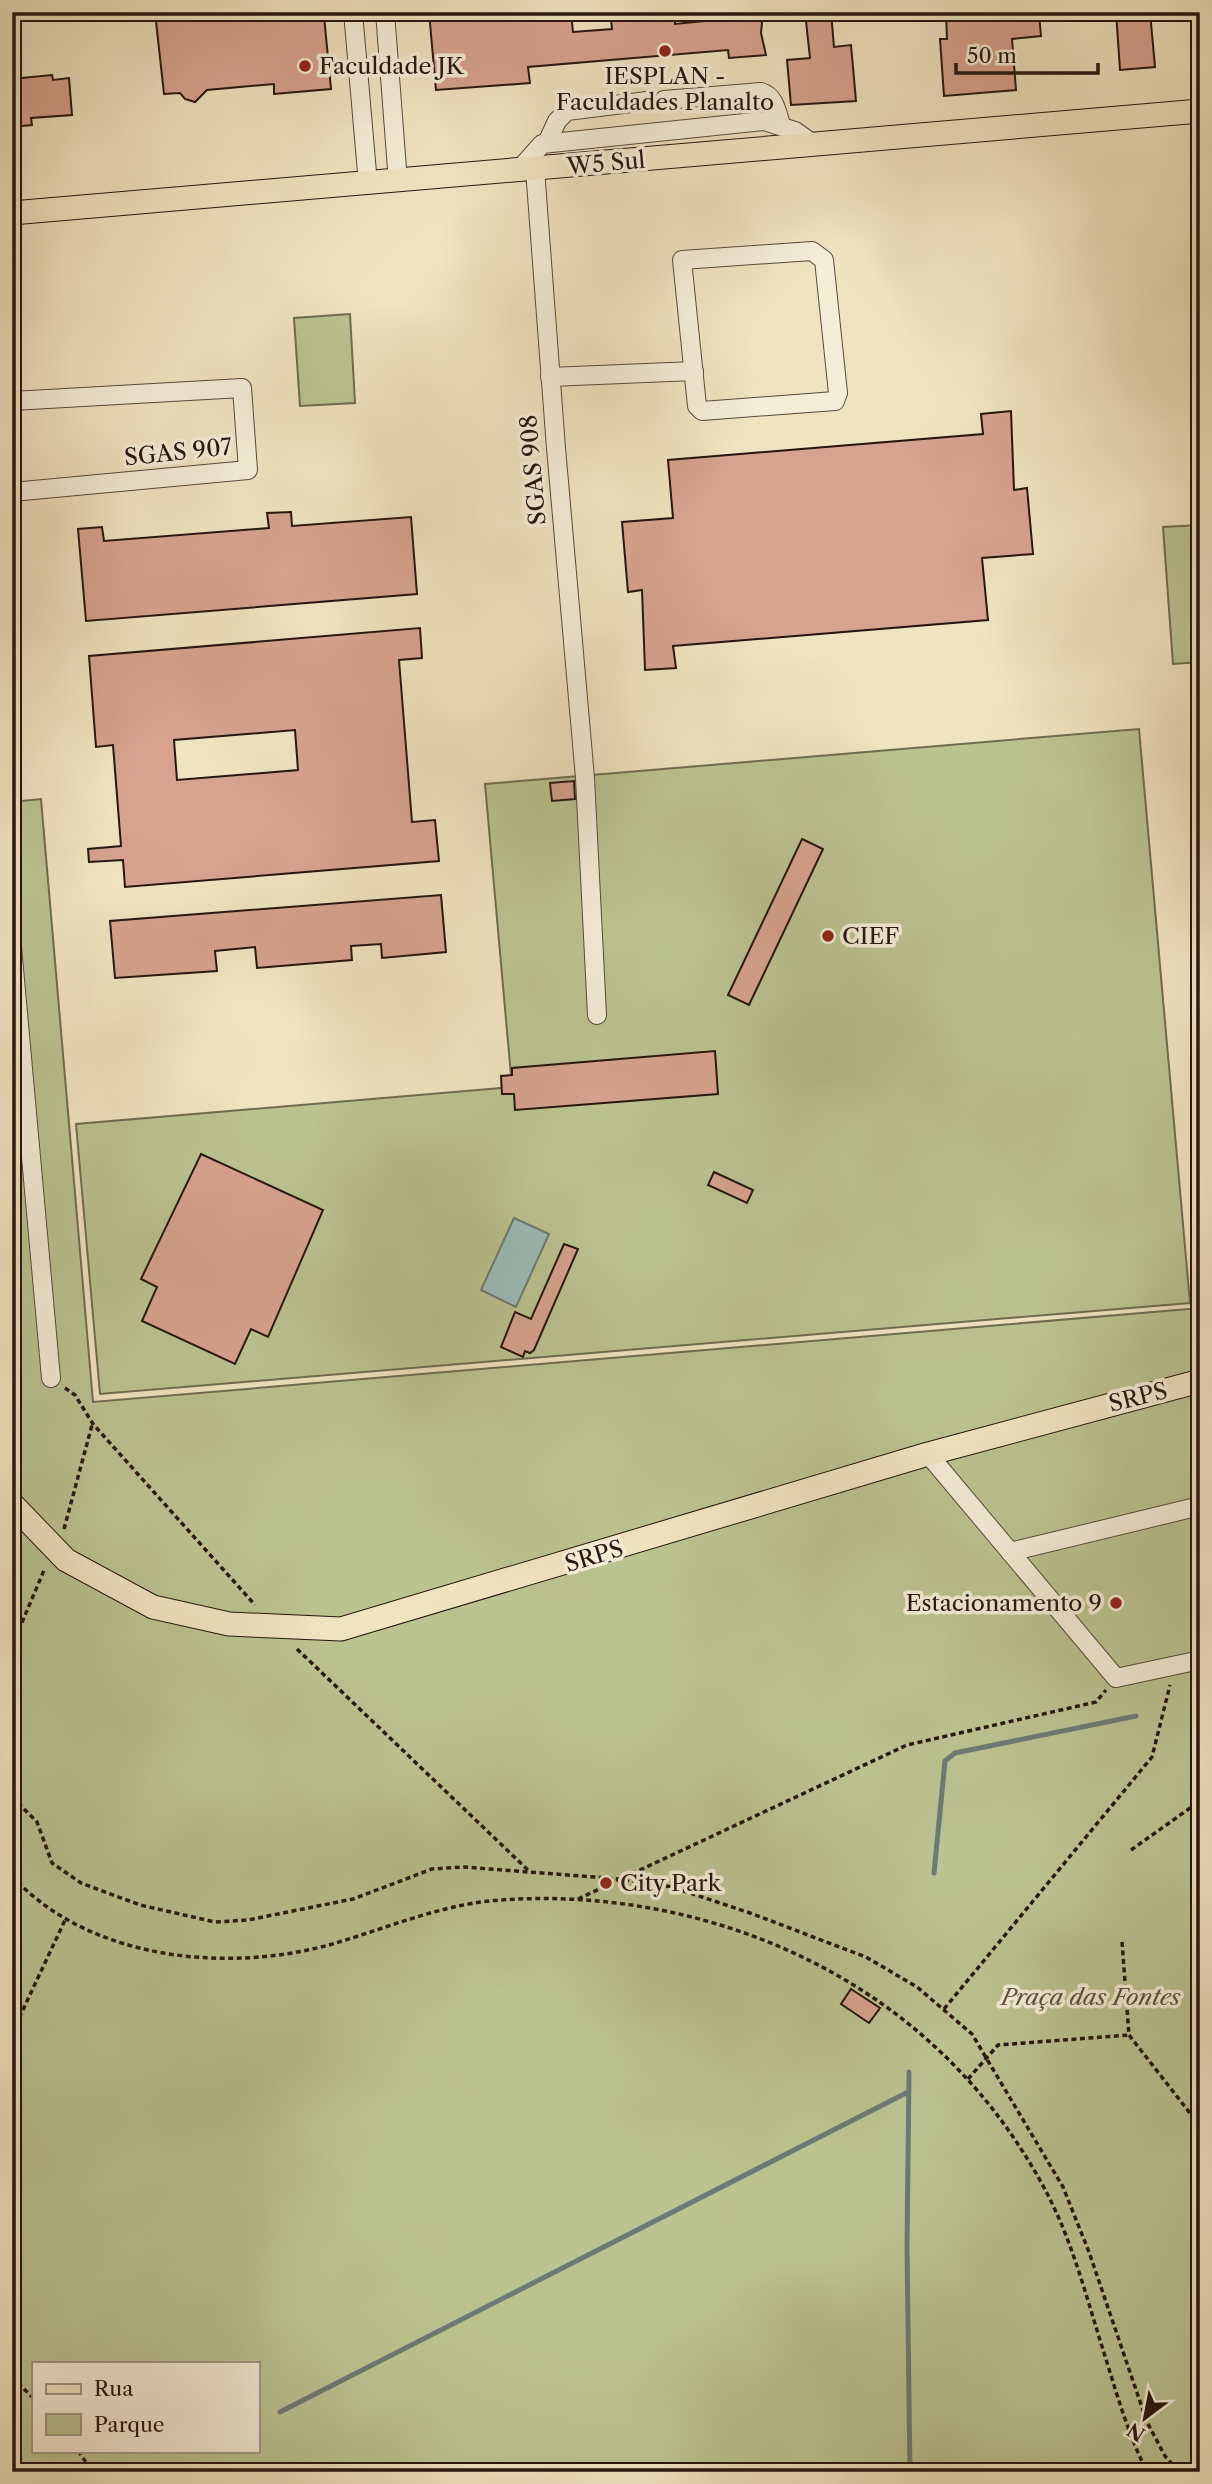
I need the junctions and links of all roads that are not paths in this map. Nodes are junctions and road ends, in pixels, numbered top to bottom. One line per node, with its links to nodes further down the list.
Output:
1 (353, 12): 9 (street)
2 (384, 12): 8 (street)
3 (1200, 111): 6 (main road, W5 Sul)
4 (781, 125): 5 (street); 5 (street); 6 (street)
5 (547, 144): 7 (street)
6 (816, 146): 7 (main road, W5 Sul)
7 (526, 170): 8 (main road, W5 Sul); 12 (street, SGAS 908)
8 (398, 182): 9 (main road, W5 Sul)
9 (368, 184): 10 (main road, W5 Sul)
10 (12, 213)
11 (694, 371): 11 (street); 12 (street)
12 (550, 377): 16 (street, SGAS 908)
13 (12, 401): 14 (street, SGAS 907)
14 (12, 492)
15 (12, 947): 17 (street)
16 (597, 1014)
17 (51, 1378)
18 (1200, 1381): 19 (main road, SRPS)
19 (928, 1454): 20 (main road, SRPS); 22 (street)
20 (12, 1504)
21 (1200, 1506): 22 (street)
22 (1010, 1552): 23 (street)
23 (1200, 1660)

